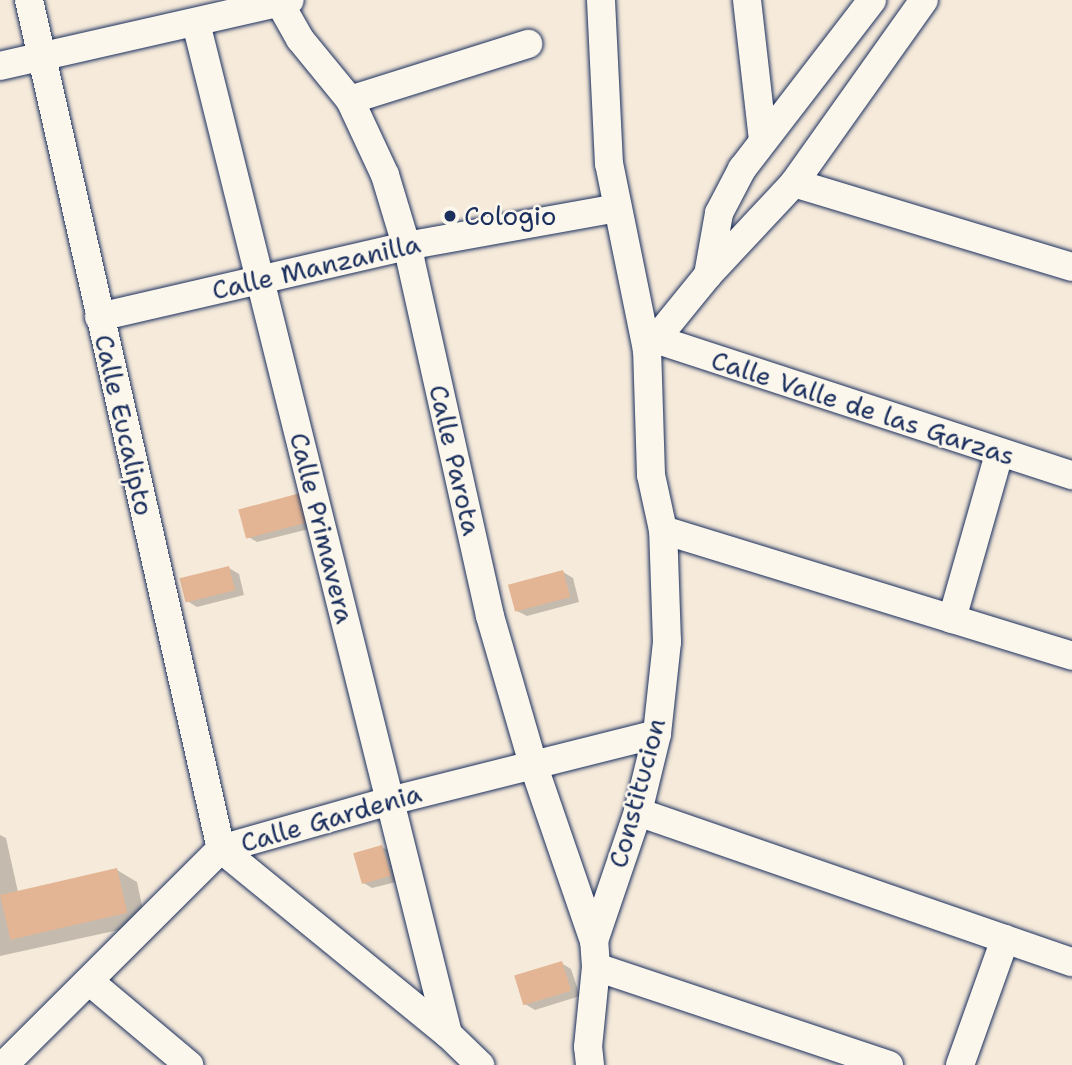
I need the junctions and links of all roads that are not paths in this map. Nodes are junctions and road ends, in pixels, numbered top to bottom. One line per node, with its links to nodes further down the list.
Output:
1 (29, 0): 9 (street, Calle Eucalipto)
2 (601, 0): 14 (street, Constitucion)
3 (747, 0): 12 (street)
4 (872, 0): 12 (street)
5 (924, 0): 13 (street)
6 (282, 1): 7 (street); 11 (street, Calle Parota)
7 (196, 23): 9 (street); 18 (street, Calle Primavera)
8 (528, 44): 11 (street)
9 (40, 58): 10 (street); 19 (street, Calle Eucalipto)
10 (0, 66)
11 (350, 100): 15 (street, Calle Parota)
12 (763, 140): 17 (street)
13 (794, 183): 16 (street); 17 (street)
14 (618, 208): 15 (street, Calle Manzanilla); 20 (street, Constitucion)
15 (406, 246): 18 (street, Calle Manzanilla); 27 (street, Calle Parota)
16 (1072, 267)
17 (708, 275): 20 (street)
18 (261, 279): 19 (street, Calle Manzanilla); 28 (street, Calle Primavera)
19 (99, 317): 30 (street, Calle Eucalipto)
20 (651, 344): 21 (street, Calle Valle de las Garzas); 23 (street, Constitucion)
21 (999, 454): 22 (street, Calle Valle de las Garzas); 24 (street)
22 (1072, 475)
23 (663, 530): 24 (street); 26 (street, Constitucion)
24 (951, 619): 25 (street)
25 (1072, 656)
26 (657, 734): 27 (street, Calle Gardenia); 29 (street, Constitucion)
27 (533, 764): 28 (street, Calle Gardenia); 32 (street, Calle Parota)
28 (390, 801): 30 (street, Calle Gardenia); 35 (street, Calle Primavera)
29 (638, 812): 31 (street); 32 (street, Constitucion)
30 (221, 849): 34 (street, Calle Gardenia); 35 (street)
31 (1005, 939): 33 (street); 41 (street)
32 (595, 954): 39 (street, Constitucion); 40 (street)
33 (1072, 962)
34 (89, 981): 36 (street, Calle Gardenia); 37 (street)
35 (448, 1034): 38 (street)
36 (4, 1065)
37 (189, 1065)
38 (480, 1065)
39 (590, 1065)
40 (889, 1065)
41 (960, 1065)

